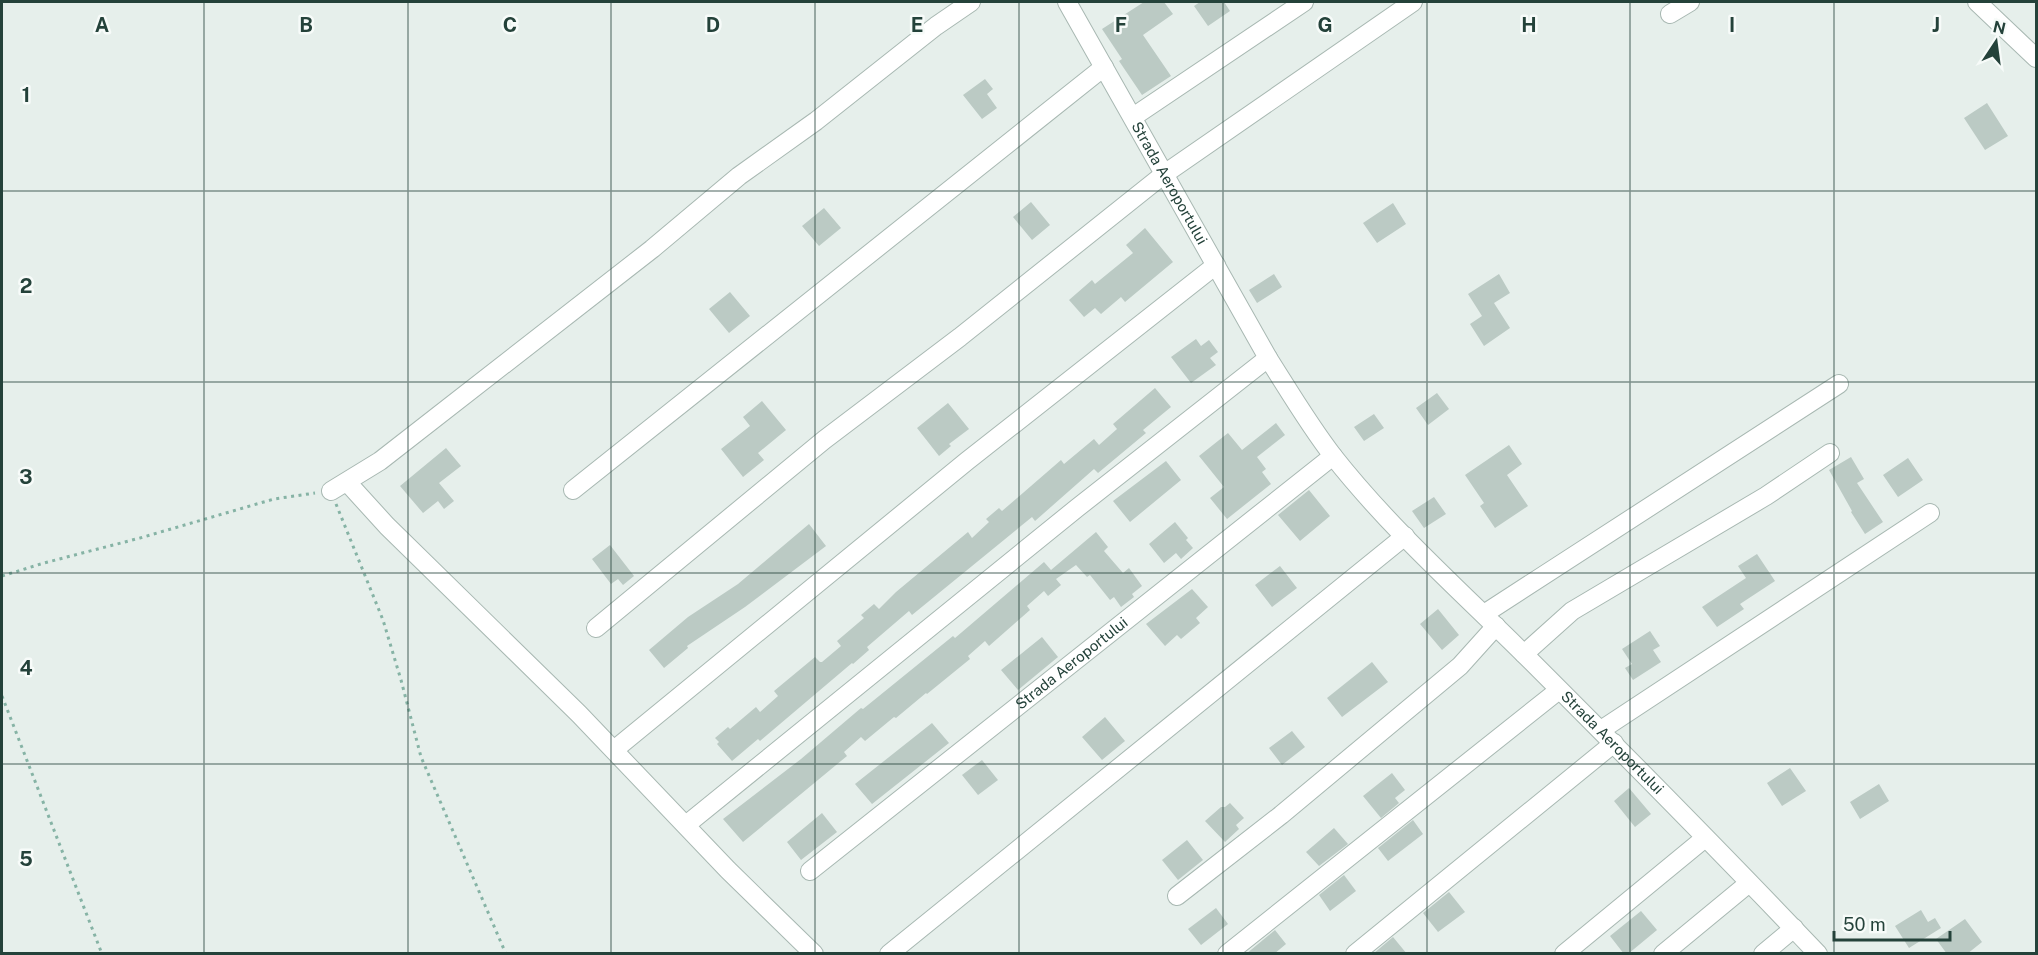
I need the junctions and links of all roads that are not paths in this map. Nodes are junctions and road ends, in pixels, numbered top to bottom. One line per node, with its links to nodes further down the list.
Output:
1 (971, 2): 25 (street)
2 (1066, 2): 9 (street, Strada Aeroportului)
3 (1304, 2): 10 (street)
4 (1413, 2): 11 (street)
5 (1690, 2): 7 (street)
6 (1977, 2): 8 (street)
7 (1670, 14)
8 (2037, 58)
9 (1104, 67): 10 (street, Strada Aeroportului); 17 (street)
10 (1133, 117): 11 (street, Strada Aeroportului)
11 (1163, 175): 12 (street, Strada Aeroportului); 21 (street)
12 (1216, 265): 13 (street, Strada Aeroportului); 25 (street)
13 (1268, 358): 16 (street, Strada Aeroportului); 26 (street)
14 (1839, 384): 20 (street)
15 (1830, 453): 22 (street)
16 (1333, 456): 19 (street, Strada Aeroportului); 28 (street, Strada Aeroportului)
17 (573, 490)
18 (1930, 513): 24 (street)
19 (1405, 536): 20 (street, Strada Aeroportului); 33 (street)
20 (1490, 620): 22 (street, Strada Aeroportului); 30 (street)
21 (596, 628)
22 (1524, 654): 23 (street, Strada Aeroportului)
23 (1559, 690): 24 (street, Strada Aeroportului); 34 (street)
24 (1607, 737): 27 (street, Strada Aeroportului); 35 (street)
25 (614, 750): 26 (street)
26 (686, 825): 32 (street)
27 (1705, 838): 29 (street, Strada Aeroportului); 36 (street)
28 (810, 871)
29 (1749, 883): 31 (street, Strada Aeroportului); 37 (street)
30 (1177, 896)
31 (1794, 928): 38 (street); 39 (street, Strada Aeroportului)
32 (814, 954)
33 (889, 954)
34 (1227, 954)
35 (1355, 954)
36 (1564, 954)
37 (1663, 954)
38 (1763, 954)
39 (1818, 954)

